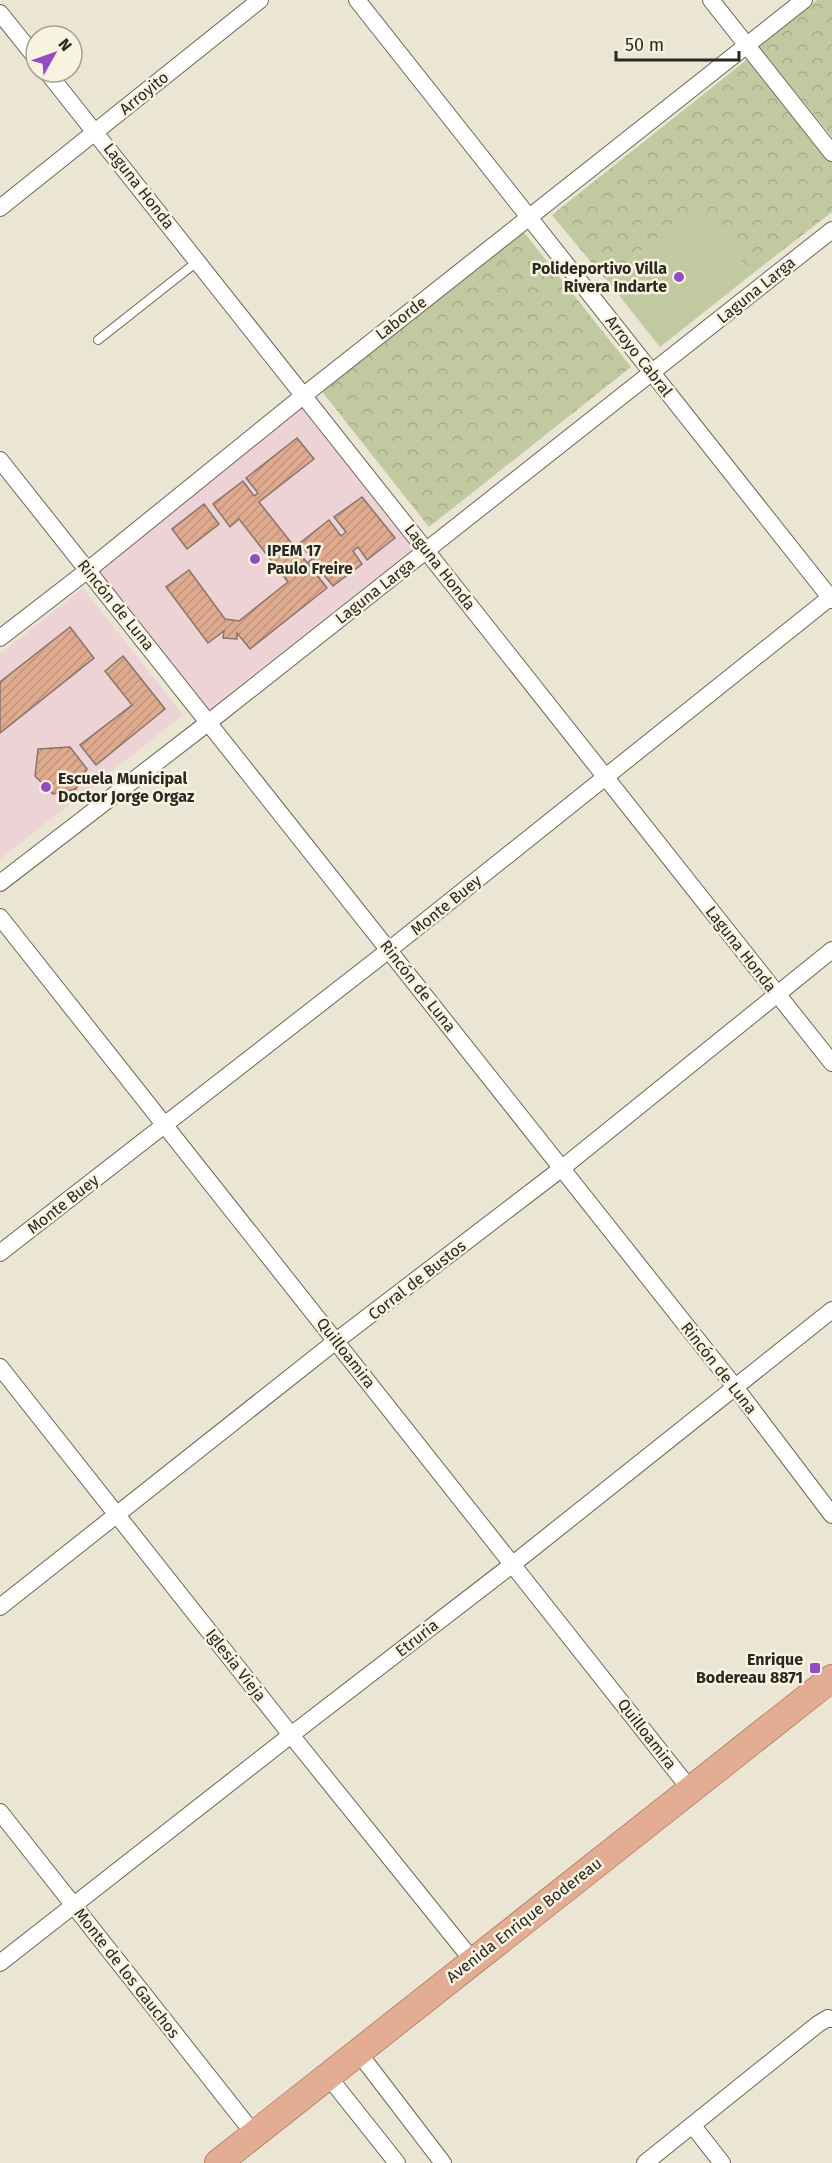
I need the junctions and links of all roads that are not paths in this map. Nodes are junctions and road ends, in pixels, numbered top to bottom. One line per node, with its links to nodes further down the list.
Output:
1 (260, 0): 9 (street, Arroyito)
2 (357, 0): 12 (street, Arroyo Cabral)
3 (711, 0): 7 (street)
4 (804, 0): 7 (street, Laborde)
5 (0, 13): 6 (street)
6 (24, 43)
7 (747, 45): 10 (street); 12 (street, Laborde)
8 (57, 84): 9 (street, Laguna Honda)
9 (96, 132): 11 (street, Arroyito); 14 (street, Laguna Honda)
10 (832, 153)
11 (0, 208)
12 (529, 217): 16 (street, Arroyo Cabral); 17 (street, Laborde)
13 (832, 230): 16 (street, Laguna Larga)
14 (198, 261): 15 (lane); 17 (street, Laguna Honda)
15 (98, 340)
16 (653, 373): 19 (street, Laguna Larga); 21 (street, Arroyo Cabral)
17 (303, 396): 19 (street, Laguna Honda); 20 (street, Laborde)
18 (0, 460): 20 (street, Rincón de Luna)
19 (427, 550): 23 (street, Laguna Larga); 24 (street, Laguna Honda)
20 (88, 570): 22 (street, Laborde); 23 (street, Rincón de Luna)
21 (831, 598): 24 (street, Monte Buey)
22 (0, 638)
23 (209, 722): 25 (street, Laguna Larga); 27 (street, Rincón de Luna)
24 (605, 777): 27 (street, Monte Buey); 29 (street, Laguna Honda)
25 (0, 883)
26 (0, 917): 31 (street, Quilloamira)
27 (389, 950): 31 (street, Monte Buey); 32 (street, Rincón de Luna)
28 (832, 950): 29 (street, Corral de Bustos)
29 (777, 994): 30 (street, Laguna Honda); 32 (street, Corral de Bustos)
30 (832, 1063)
31 (165, 1125): 33 (street, Monte Buey); 35 (street, Quilloamira)
32 (561, 1169): 35 (street, Corral de Bustos); 37 (street, Rincón de Luna)
33 (0, 1253)
34 (832, 1310): 37 (street, Etruria)
35 (336, 1341): 38 (street, Corral de Bustos); 40 (street, Quilloamira)
36 (0, 1367): 38 (street, Iglesia Vieja)
37 (735, 1387): 39 (street, Rincón de Luna); 40 (street, Etruria)
38 (118, 1514): 41 (street, Corral de Bustos); 43 (street, Iglesia Vieja)
39 (832, 1515)
40 (513, 1564): 43 (street, Etruria); 44 (street, Quilloamira)
41 (0, 1607)
42 (832, 1678): 44 (main road, Avenida Enrique Bodereau)
43 (291, 1735): 46 (street, Etruria); 47 (street, Iglesia Vieja)
44 (690, 1789): 47 (main road, Avenida Enrique Bodereau)
45 (0, 1812): 46 (street, Monte de los Gauchos)
46 (73, 1905): 48 (street, Etruria); 53 (street, Monte de los Gauchos)
47 (473, 1961): 50 (main road, Avenida Enrique Bodereau)
48 (0, 1963)
49 (832, 2019): 52 (street)
50 (358, 2052): 51 (main road, Avenida Enrique Bodereau); 56 (street)
51 (328, 2076): 53 (main road, Avenida Enrique Bodereau); 55 (street)
52 (693, 2126): 57 (street); 58 (street)
53 (254, 2134): 54 (main road, Avenida Enrique Bodereau)
54 (218, 2163)
55 (397, 2163)
56 (443, 2163)
57 (645, 2163)
58 (722, 2163)

